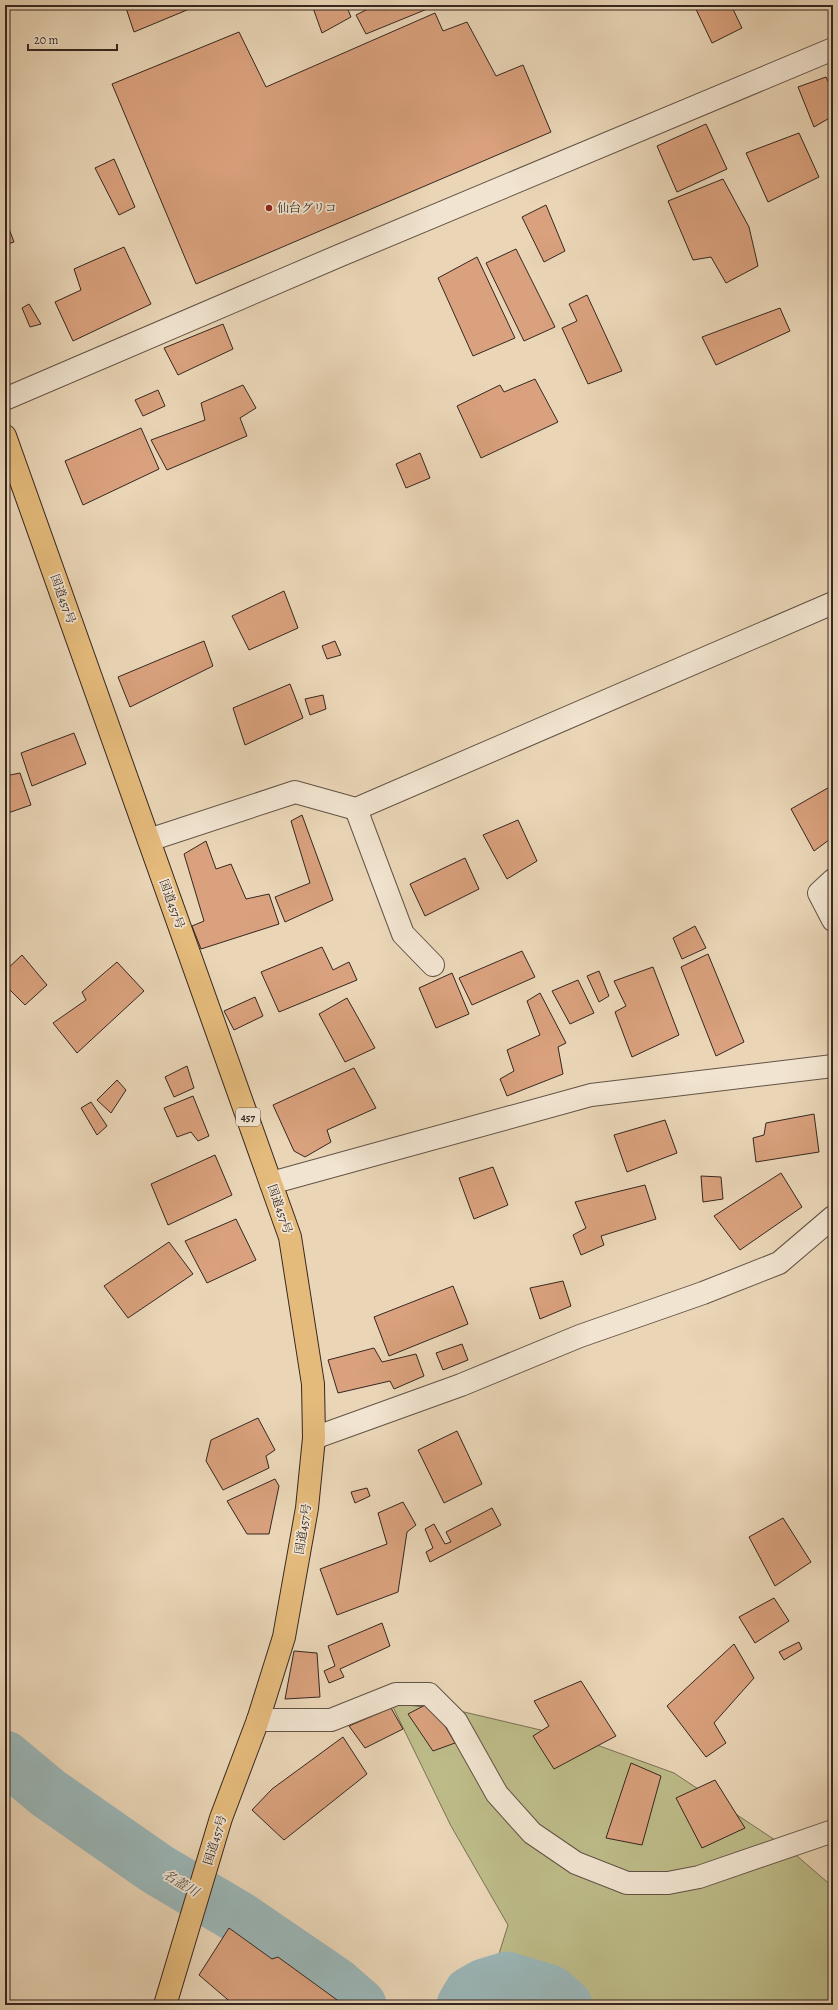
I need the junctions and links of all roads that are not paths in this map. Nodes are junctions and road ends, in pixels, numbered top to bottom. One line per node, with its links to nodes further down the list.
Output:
1 (833, 49): 2 (street)
2 (5, 399)
3 (5, 436): 6 (highway, 国道457号 / 457)
4 (833, 603): 5 (street)
5 (356, 809): 6 (street); 9 (street)
6 (149, 840): 11 (highway, 国道457号 / 457)
7 (833, 880): 8 (street)
8 (833, 920)
9 (433, 964)
10 (833, 1066): 11 (street)
11 (271, 1183): 13 (highway, 国道457号 / 457)
12 (833, 1217): 13 (street)
13 (314, 1438): 14 (highway, 国道457号 / 457)
14 (258, 1720): 15 (street); 16 (highway, 国道457号 / 457)
15 (833, 1831)
16 (165, 2005)

